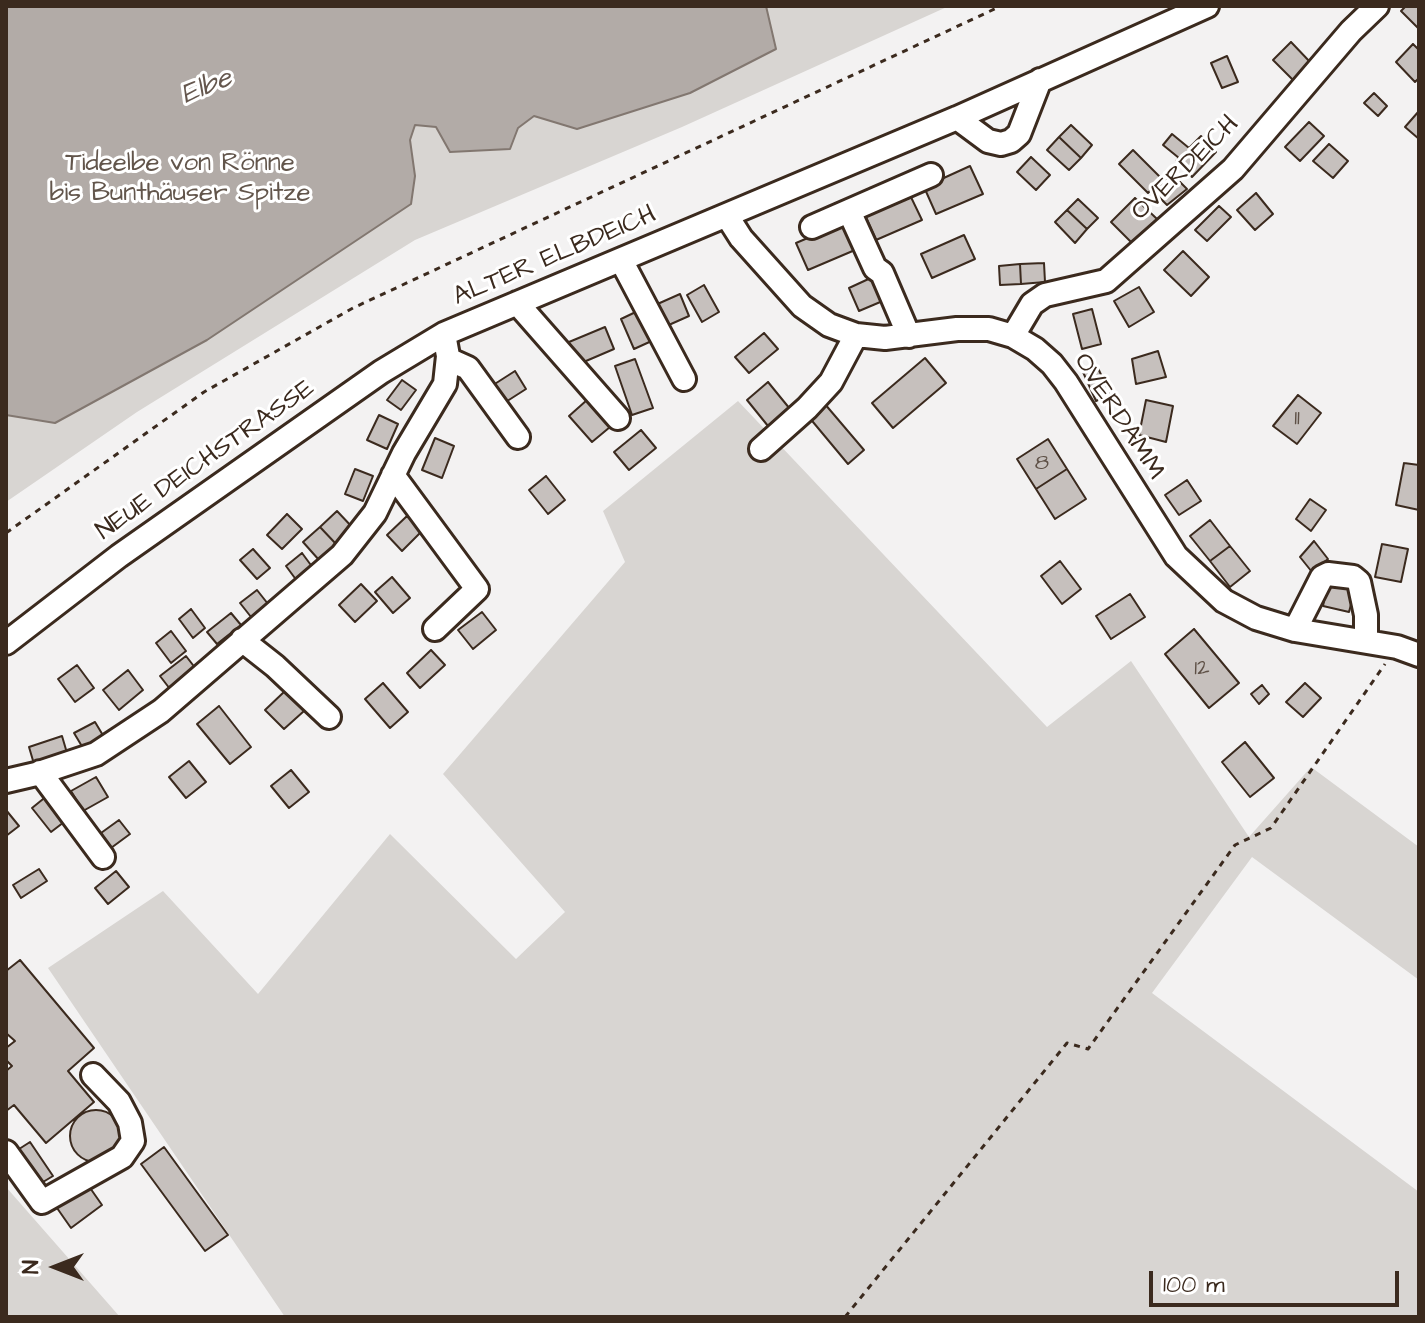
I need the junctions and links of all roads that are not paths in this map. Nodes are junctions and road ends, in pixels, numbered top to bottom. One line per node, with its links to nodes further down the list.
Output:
1 (1207, 6): 3 (street, ALTER ELBDEICH)
2 (1377, 6): 14 (street, OVERDEICH)
3 (1040, 80): 4 (street, ALTER ELBDEICH); 4 (street)
4 (957, 118): 7 (street, ALTER ELBDEICH)
5 (931, 175): 6 (street)
6 (849, 211): 8 (street); 13 (street)
7 (727, 216): 9 (street, ALTER ELBDEICH); 12 (street, OVERDAMM)
8 (812, 227)
9 (621, 260): 10 (street, ALTER ELBDEICH); 16 (street)
10 (517, 303): 11 (street, ALTER ELBDEICH); 17 (street)
11 (444, 334): 15 (street, ALTER ELBDEICH); 25 (street, NEUE DEICHSTRASSE)
12 (856, 335): 13 (street, OVERDAMM); 19 (street)
13 (909, 336): 14 (street, OVERDAMM)
14 (1013, 336): 22 (street, OVERDAMM)
15 (448, 359): 18 (street); 20 (street, ALTER ELBDEICH)
16 (684, 379)
17 (618, 418)
18 (518, 437)
19 (761, 449)
20 (393, 475): 21 (street); 23 (street, ALTER ELBDEICH)
21 (435, 629)
22 (1295, 630): 24 (street, OVERDAMM); 24 (street)
23 (242, 640): 27 (street); 28 (street, ALTER ELBDEICH)
24 (1366, 641): 26 (street, OVERDAMM)
25 (6, 643)
26 (1419, 655)
27 (329, 717)
28 (40, 772): 29 (street, ALTER ELBDEICH); 30 (street)
29 (6, 781)
30 (103, 857)
31 (93, 1075): 32 (street)
32 (6, 1152)

